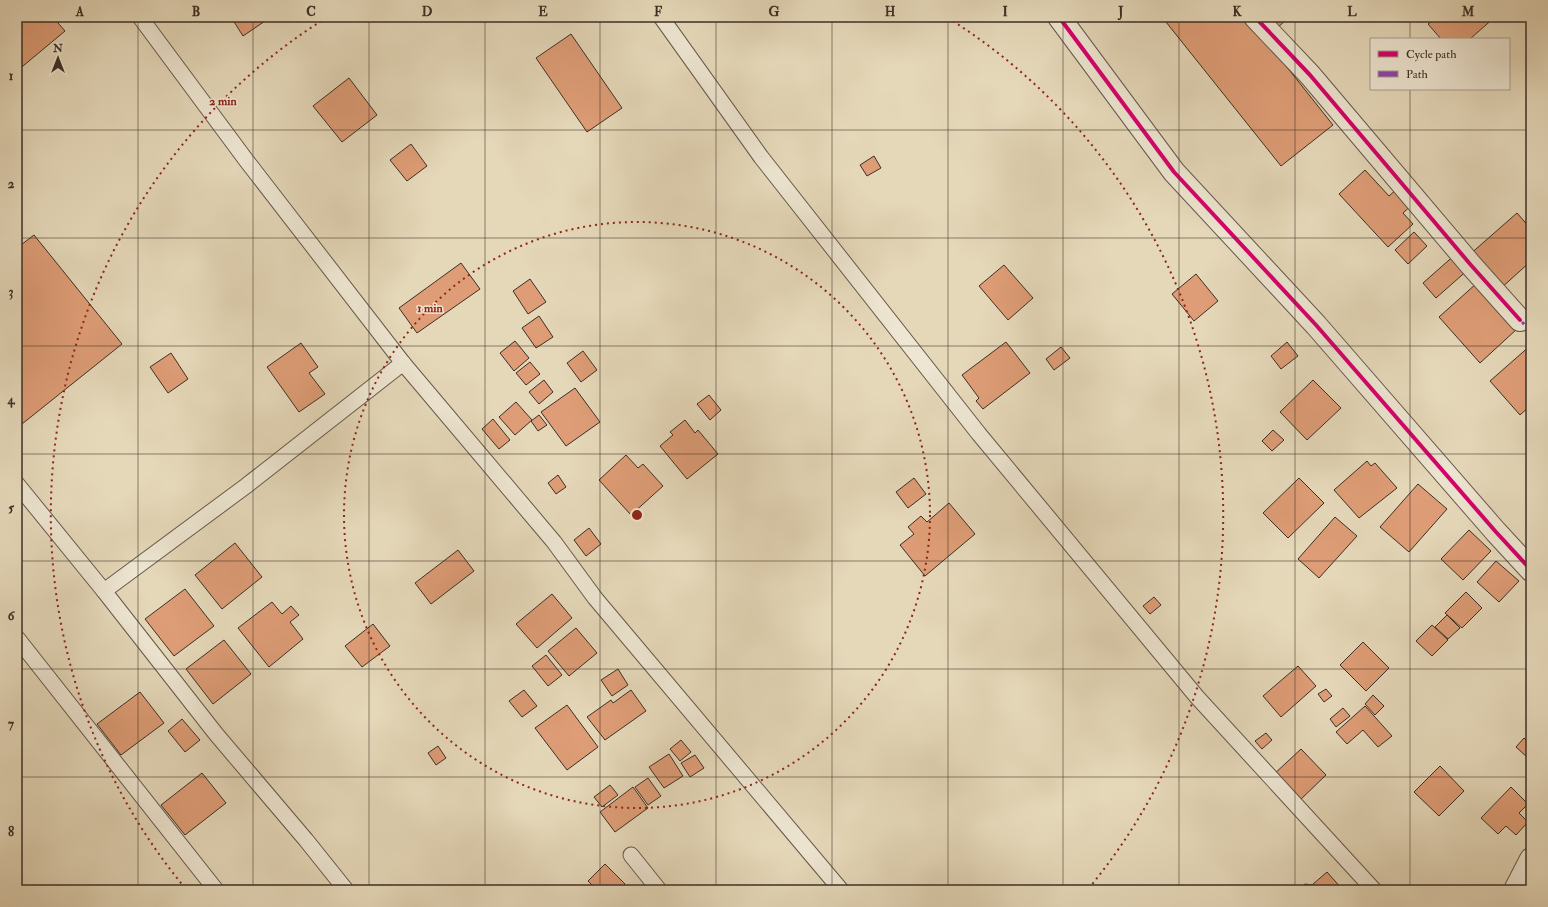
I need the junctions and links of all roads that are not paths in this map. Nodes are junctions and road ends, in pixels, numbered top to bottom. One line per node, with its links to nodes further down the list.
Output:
1 (140, 17): 6 (lane)
2 (661, 17): 17 (lane)
3 (1060, 17): 8 (street)
4 (1256, 17): 5 (street)
5 (1520, 320)
6 (403, 363): 9 (lane); 16 (lane)
7 (17, 484): 9 (lane)
8 (1531, 570)
9 (104, 592): 14 (lane)
10 (17, 638): 13 (lane)
11 (631, 855): 15 (lane)
12 (1531, 859): 18 (street)
13 (216, 890)
14 (346, 890)
15 (660, 890)
16 (841, 890)
17 (1374, 890)
18 (1515, 890)

